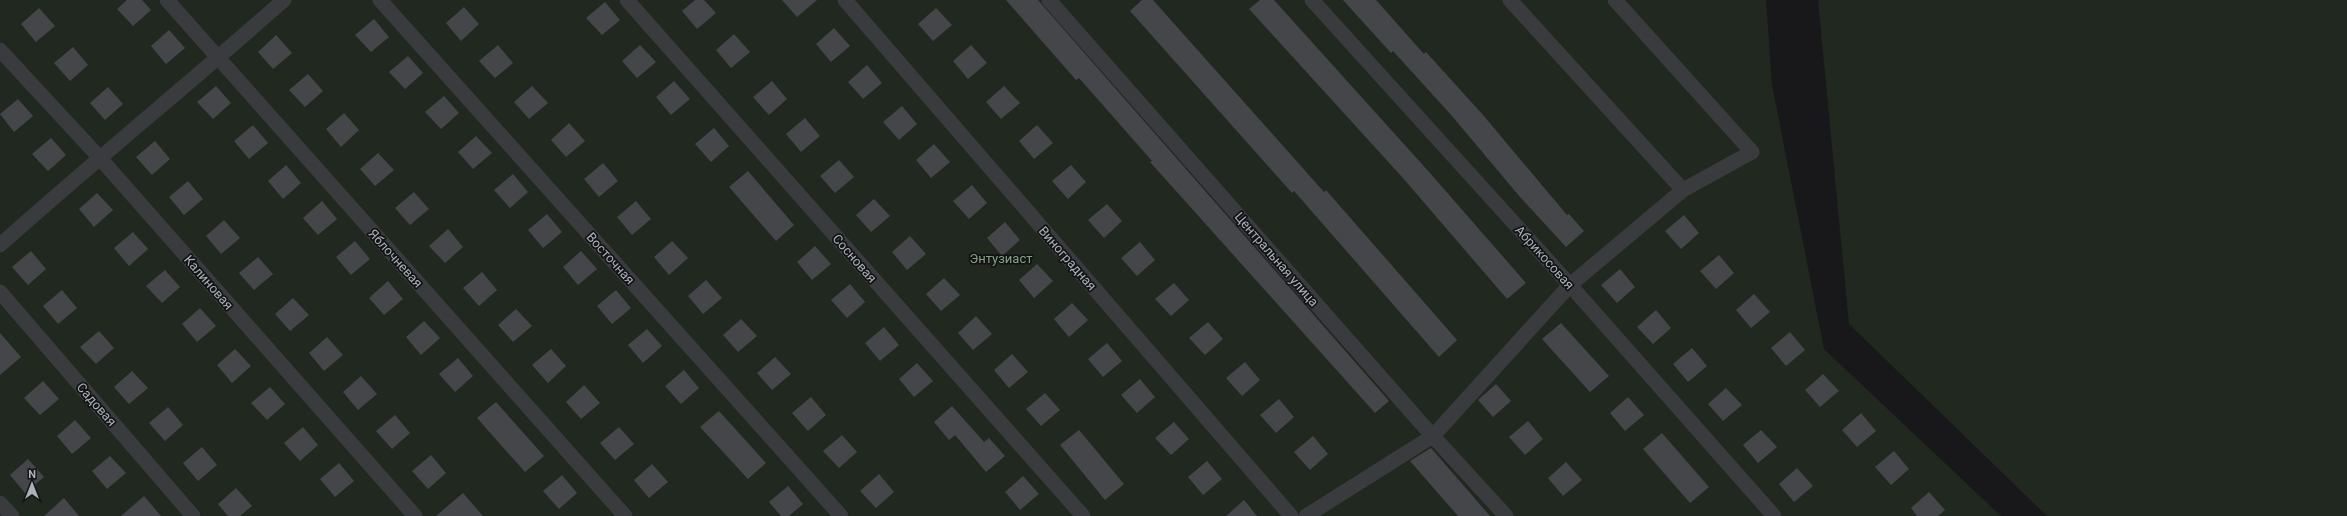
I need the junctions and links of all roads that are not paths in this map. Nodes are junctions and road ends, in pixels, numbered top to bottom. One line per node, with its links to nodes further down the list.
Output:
1 (167, 0): 11 (street, Яблочневая)
2 (284, 0): 11 (street)
3 (380, 0): 23 (street, Восточная)
4 (627, 0): 24 (street, Сосновая)
5 (845, 0): 25 (street, Виноградная)
6 (1049, 0): 17 (street, Центральная улица)
7 (1312, 0): 15 (street, Абрикосовая)
8 (1510, 0): 13 (street)
9 (1616, 0): 13 (street)
10 (0, 50): 12 (street, Калиновая)
11 (218, 58): 12 (street); 22 (street, Яблочневая)
12 (100, 157): 14 (street); 21 (street, Калиновая)
13 (1682, 190): 15 (street)
14 (0, 246)
15 (1570, 285): 17 (street); 28 (street, Абрикосовая)
16 (0, 292): 20 (street, Садовая)
17 (1432, 436): 26 (street); 27 (street, Центральная улица)
18 (0, 502): 19 (street)
19 (12, 516)
20 (194, 516)
21 (415, 516)
22 (625, 516)
23 (841, 516)
24 (1083, 516)
25 (1291, 516)
26 (1306, 516)
27 (1506, 516)
28 (1774, 516)

